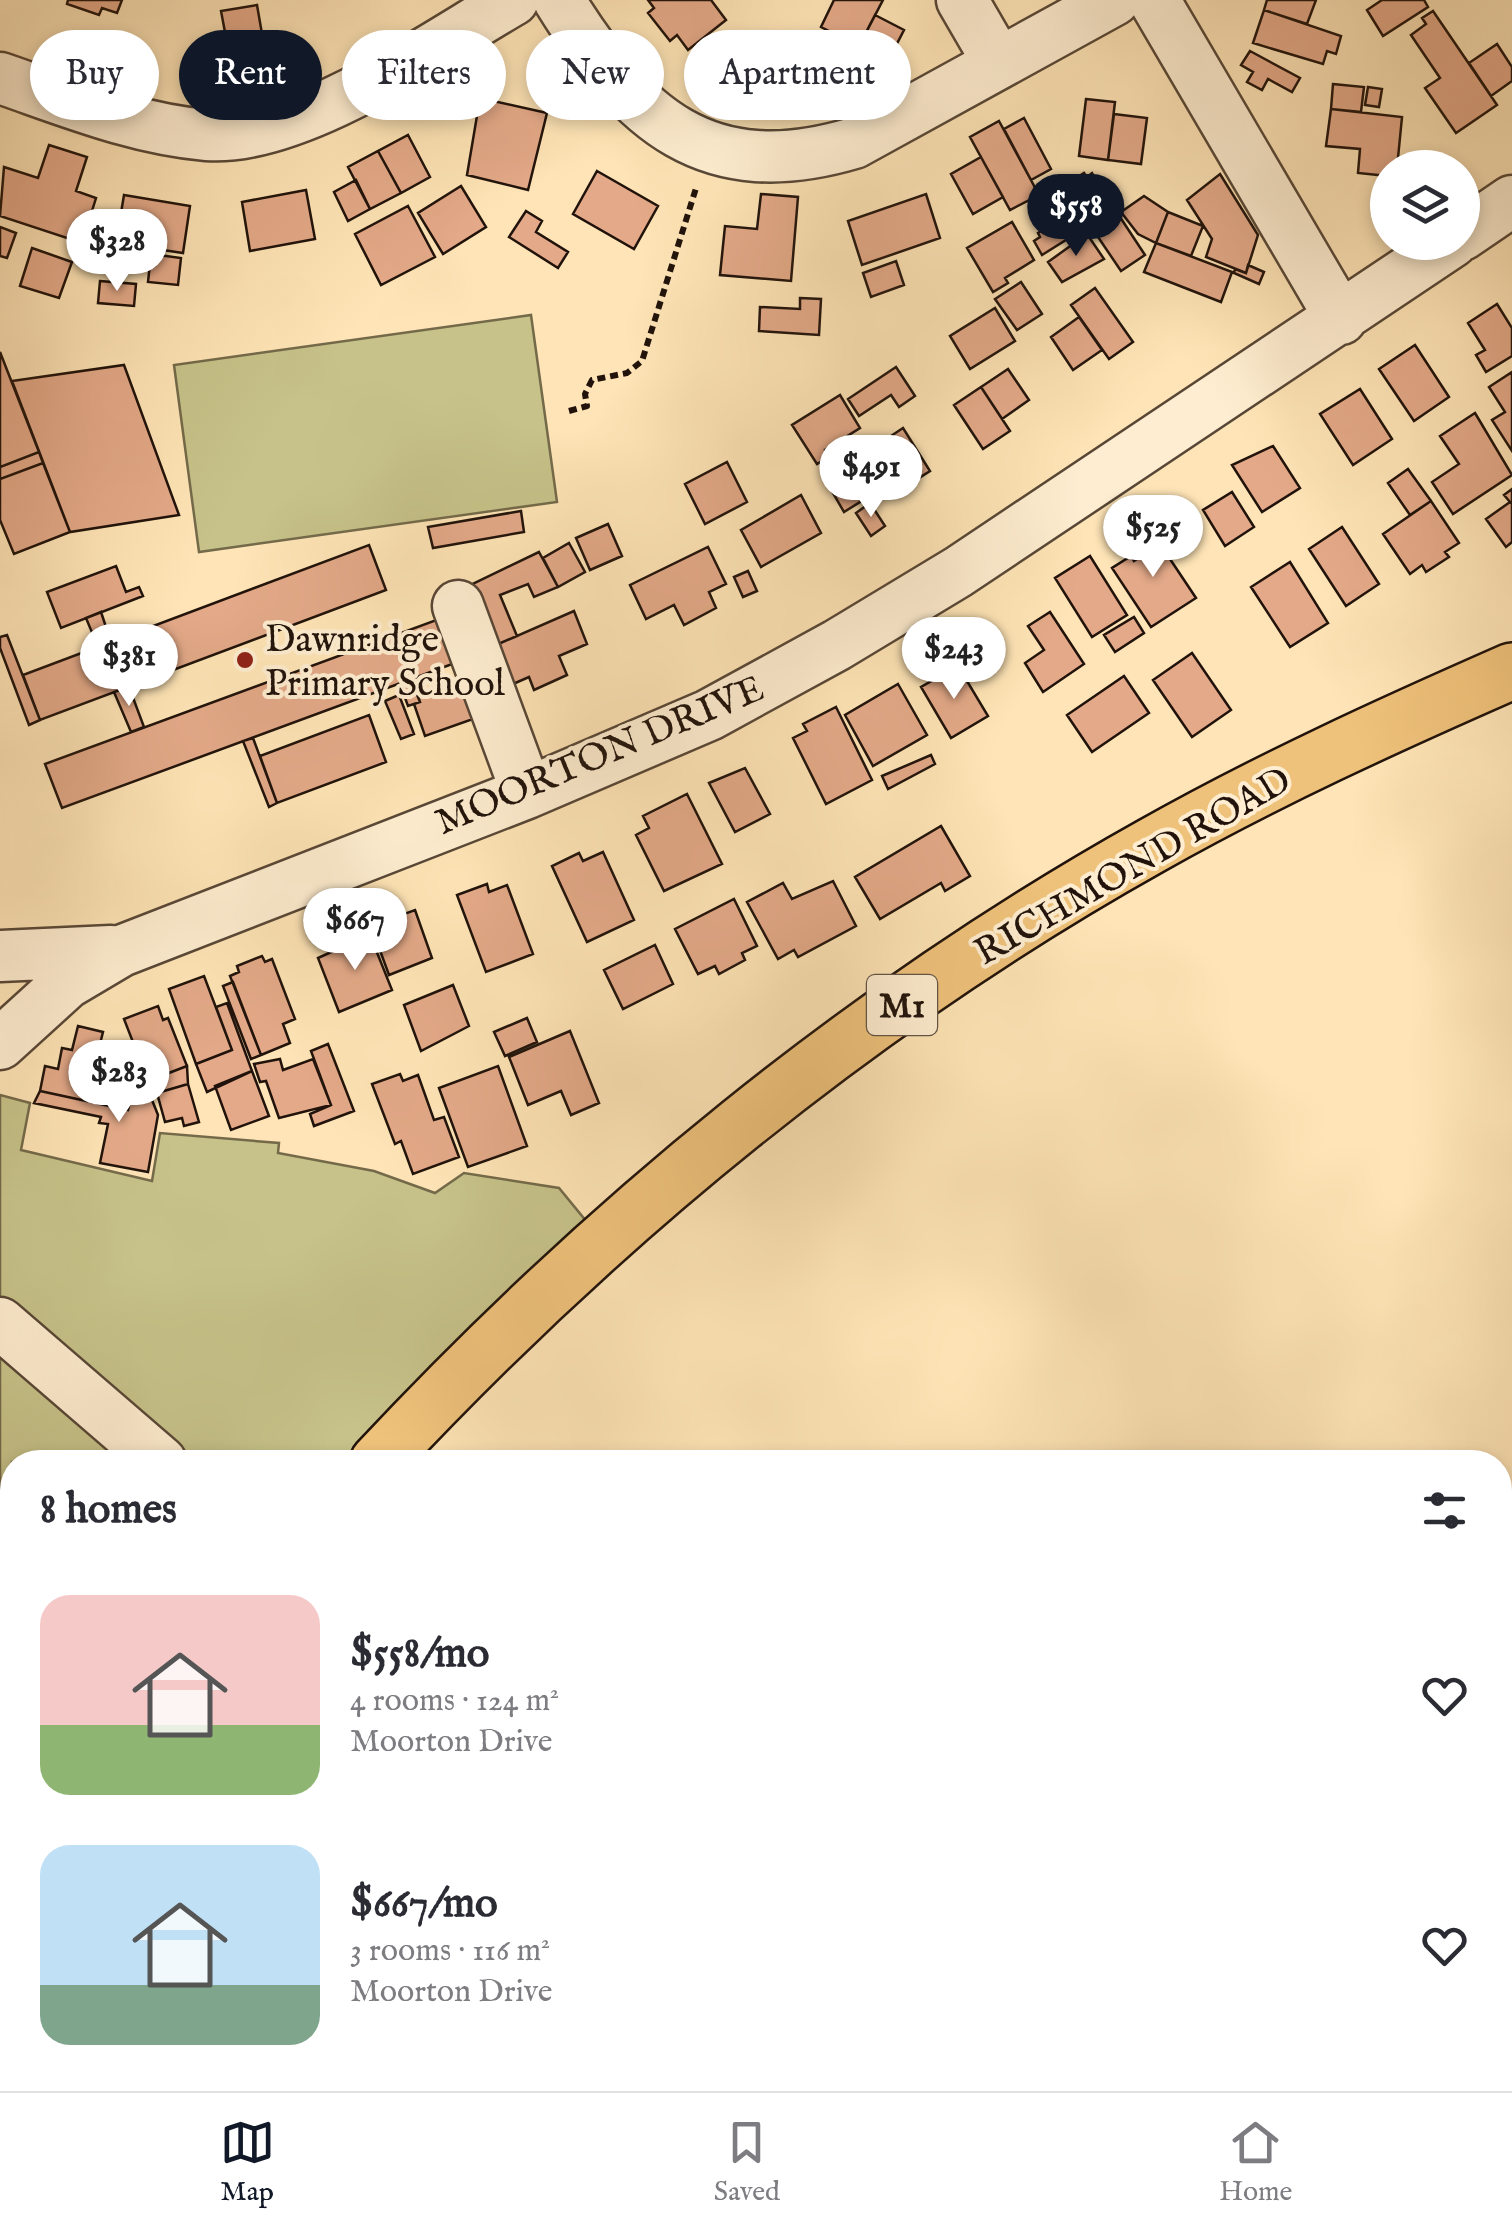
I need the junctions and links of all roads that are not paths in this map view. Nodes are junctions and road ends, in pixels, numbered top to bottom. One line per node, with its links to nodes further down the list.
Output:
1 (513, 0): 7 (street)
2 (559, 0): 6 (street)
3 (962, 0): 6 (street)
4 (1114, 0): 6 (street)
5 (1154, 0): 11 (street)
6 (998, 62)
7 (0, 78)
8 (1512, 201): 9 (street)
9 (1480, 223)
10 (1426, 260): 11 (street, MOORTON DRIVE)
11 (1341, 319): 14 (street, MOORTON DRIVE)
12 (458, 606): 14 (street)
13 (1512, 671): 20 (highway, RICHMOND ROAD / M1)
14 (527, 793): 15 (street, MOORTON DRIVE)
15 (122, 951): 16 (street, MOORTON DRIVE); 17 (street, MOORTON DRIVE)
16 (0, 956)
17 (0, 1044)
18 (3, 1321): 19 (street)
19 (148, 1450)
20 (390, 1450)

